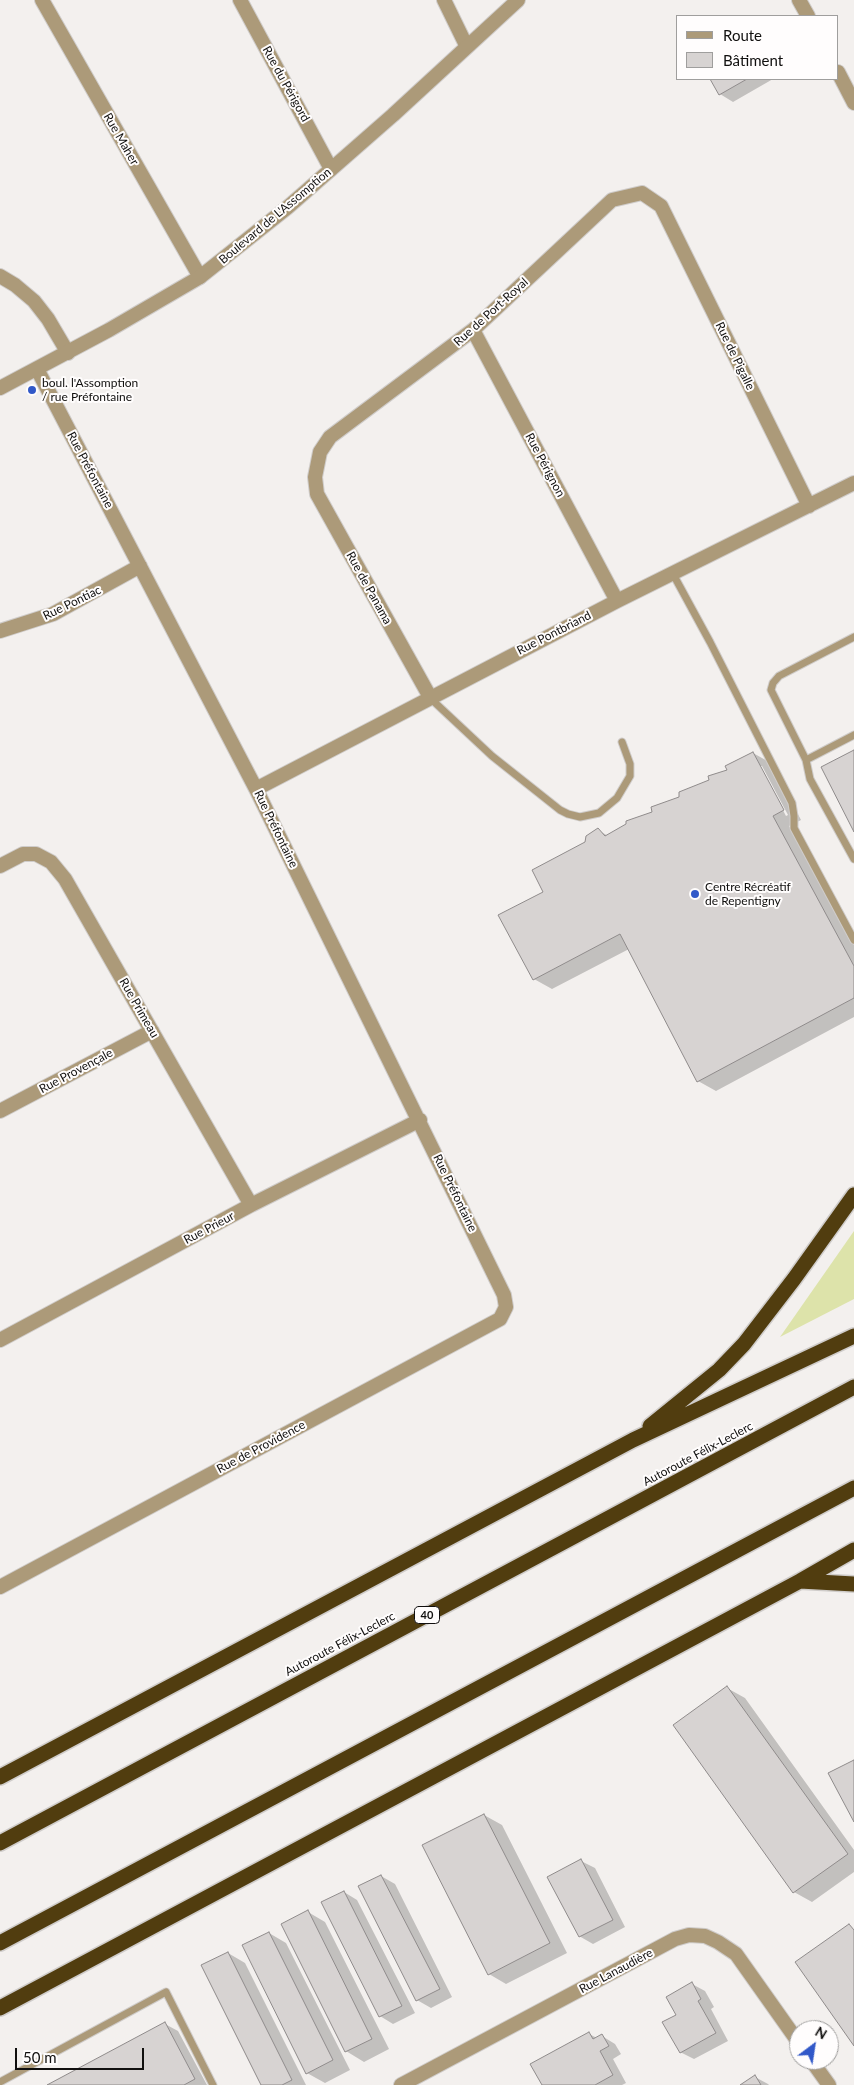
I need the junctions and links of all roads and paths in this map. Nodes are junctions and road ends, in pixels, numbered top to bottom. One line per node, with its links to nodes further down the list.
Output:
1 (42, 0): 13 (street, Rue Maher)
2 (240, 0): 10 (street, Rue du Périgord)
3 (444, 0): 7 (street)
4 (518, 0): 7 (street, Boulevard de L'Assomption)
5 (799, 0): 6 (street)
6 (807, 15)
7 (466, 46): 10 (street, Boulevard de L'Assomption)
8 (839, 74): 9 (street)
9 (853, 100)
10 (332, 169): 13 (street, Boulevard de L'Assomption)
11 (661, 206): 14 (street, Rue de Port-Royal); 20 (street, Rue de Pigalle)
12 (0, 276): 15 (street)
13 (200, 277): 15 (street, Boulevard de L'Assomption)
14 (473, 330): 18 (street, Rue de Port-Royal); 23 (street, Rue Pérignon)
15 (68, 353): 16 (street, Boulevard de L'Assomption)
16 (37, 369): 17 (street, Boulevard de L'Assomption); 21 (street, Rue Préfontaine)
17 (0, 388)
18 (315, 478): 26 (street, Rue de Panama)
19 (854, 483): 20 (street, Rue Pontbriand)
20 (810, 506): 22 (street, Rue Pontbriand)
21 (140, 566): 24 (street, Rue Pontiac); 30 (street, Rue Préfontaine)
22 (673, 574): 23 (street, Rue Pontbriand); 33 (lane)
23 (617, 601): 26 (street, Rue Pontbriand)
24 (0, 631)
25 (854, 637): 29 (lane)
26 (430, 697): 28 (lane); 30 (street, Rue Pontbriand)
27 (854, 735): 29 (lane)
28 (622, 742)
29 (806, 760): 31 (lane)
30 (256, 789): 36 (street, Rue Préfontaine)
31 (854, 859)
32 (0, 866): 34 (street, Rue Primeau)
33 (854, 940)
34 (152, 1031): 35 (street, Rue Provençale); 38 (street, Rue Primeau)
35 (0, 1111)
36 (420, 1120): 38 (street, Rue Prieur); 39 (street, Rue Préfontaine)
37 (854, 1195): 43 (highway)
38 (251, 1205): 41 (street, Rue Prieur)
39 (504, 1295): 48 (street, Rue de Providence)
40 (854, 1336): 43 (highway)
41 (0, 1340)
42 (854, 1387): 50 (highway, Autoroute Félix-Leclerc / 40)
43 (633, 1440): 49 (highway)
44 (854, 1488): 51 (highway)
45 (854, 1550): 46 (highway)
46 (800, 1581): 47 (highway); 52 (highway)
47 (854, 1584)
48 (0, 1587)
49 (0, 1777)
50 (0, 1844)
51 (0, 1943)
52 (0, 2008)
53 (789, 2029): 57 (street, Rue Lanaudière)
54 (818, 2070): 58 (street)
55 (0, 2082): 56 (lane)
56 (213, 2085)
57 (401, 2085)
58 (829, 2085)

